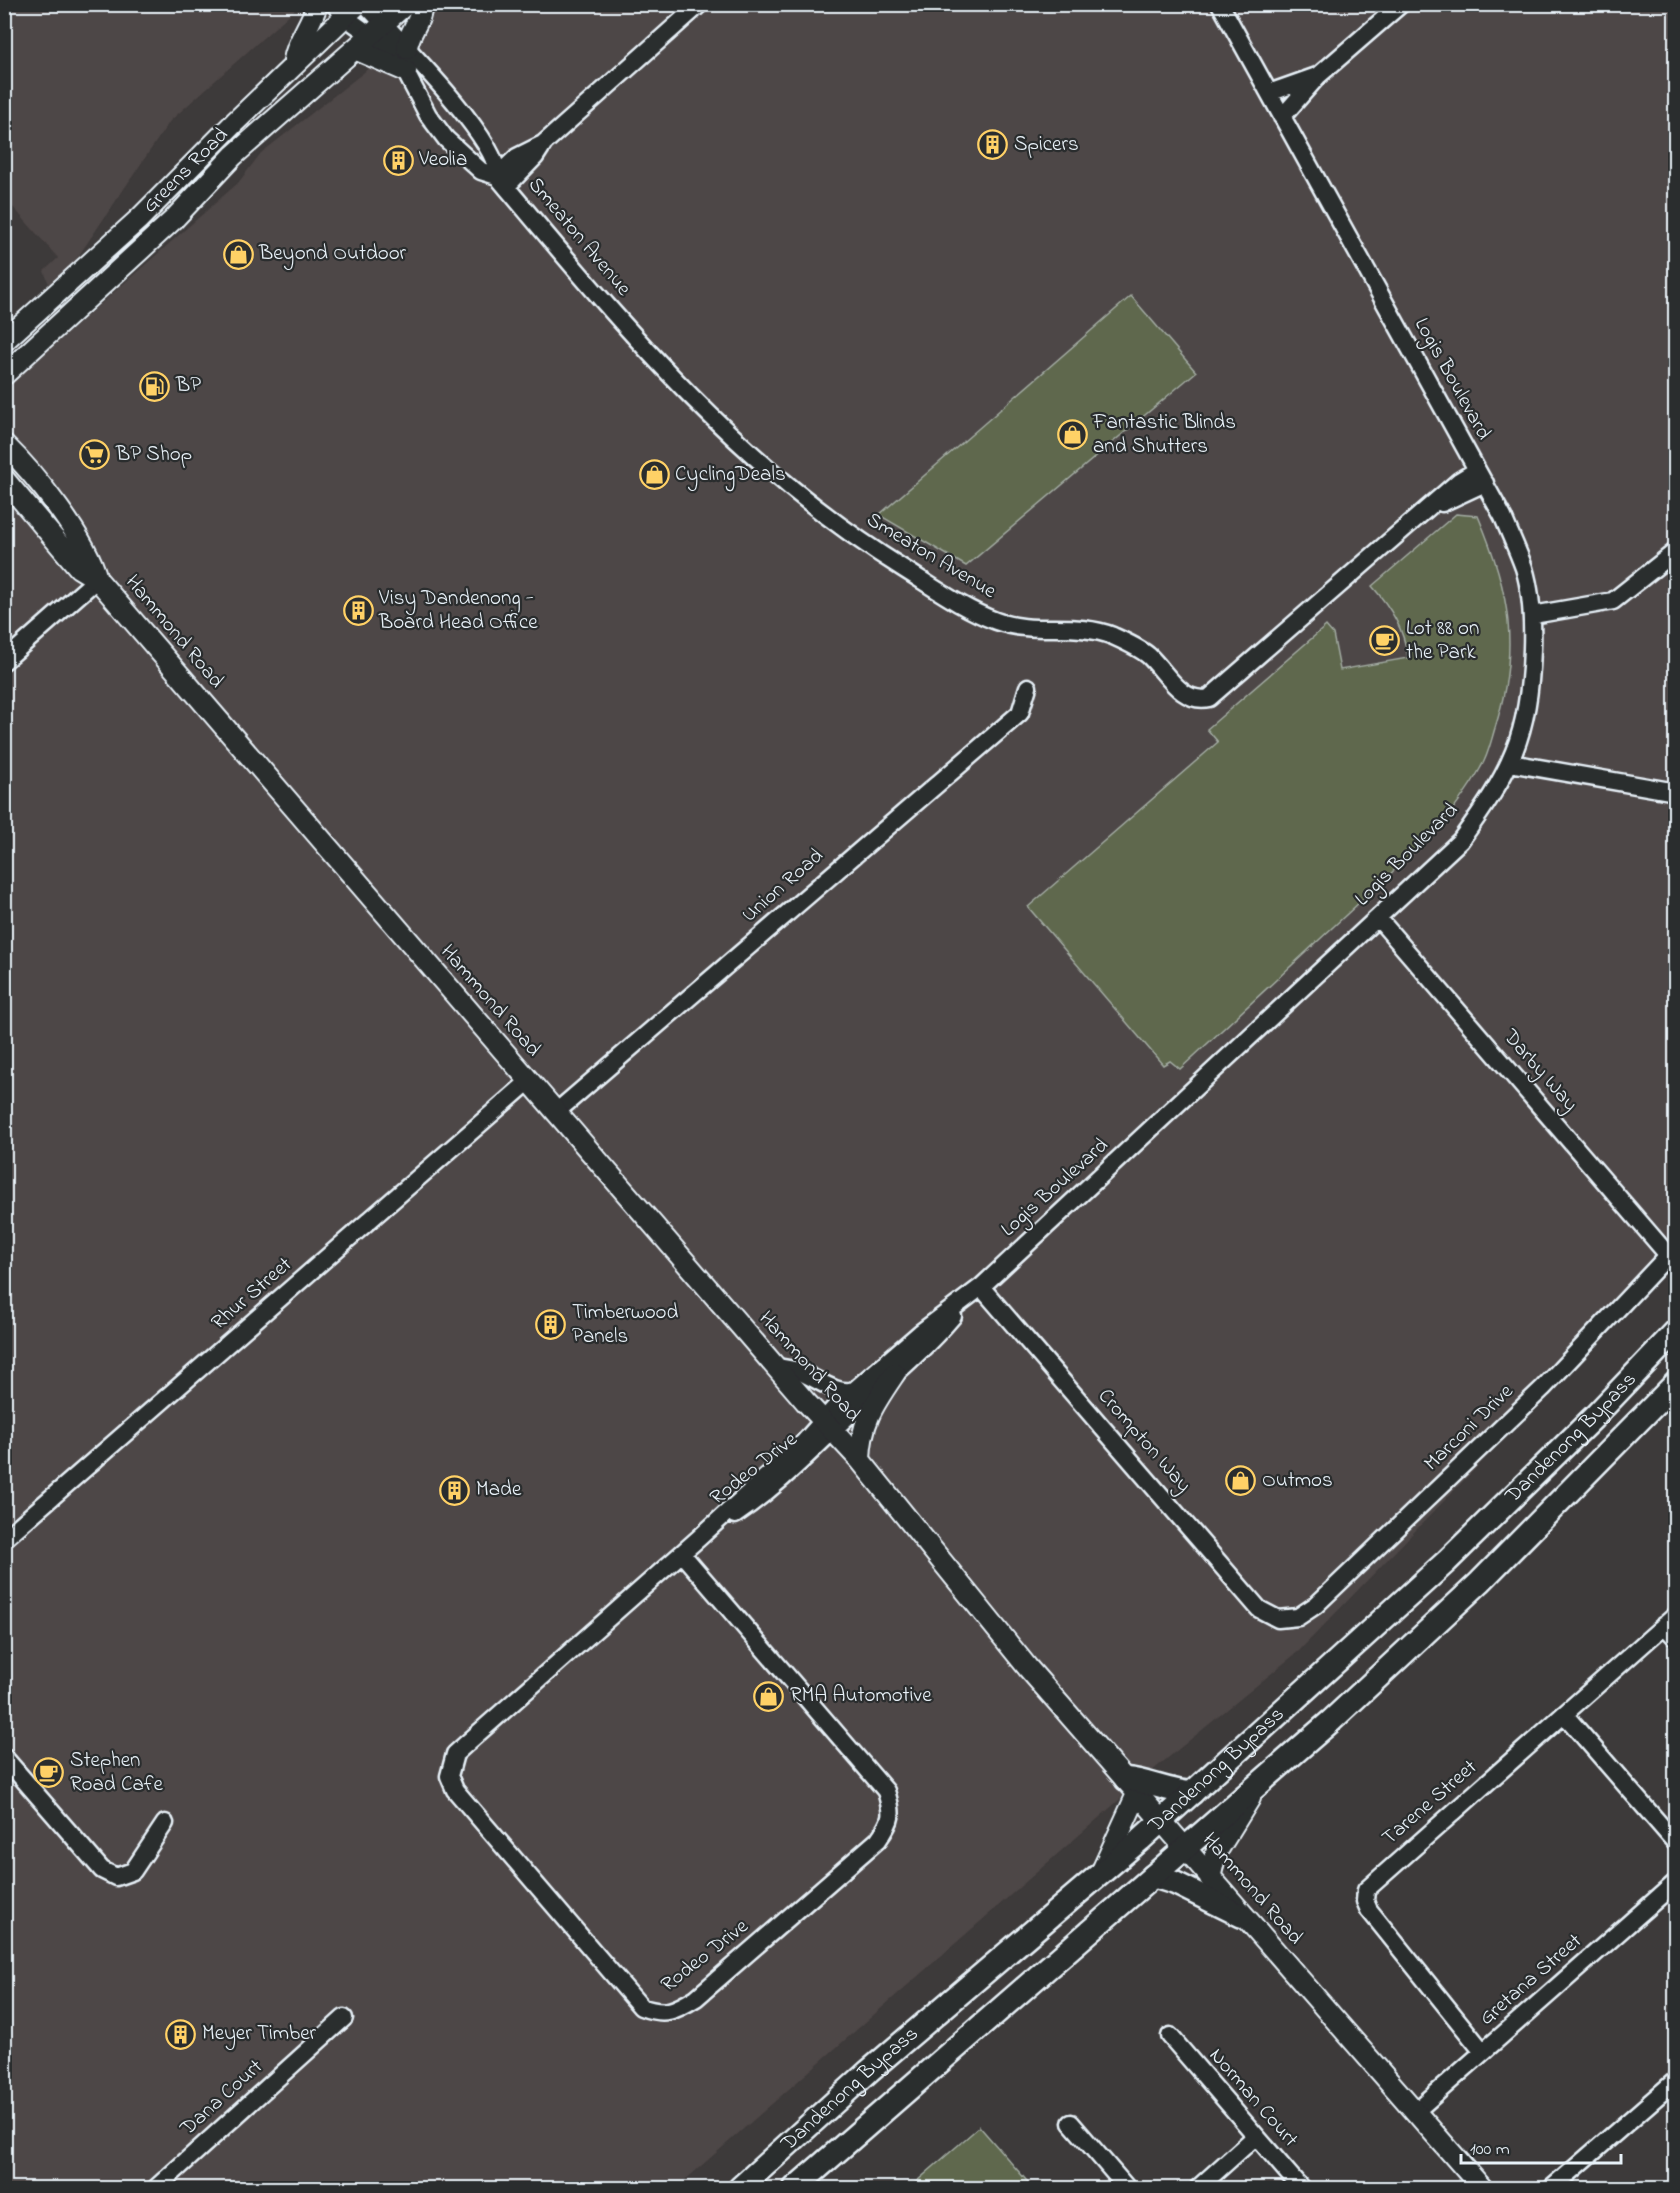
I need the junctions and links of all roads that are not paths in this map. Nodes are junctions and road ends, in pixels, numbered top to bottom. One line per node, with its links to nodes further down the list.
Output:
1 (317, 4): 12 (main road)
2 (365, 4): 9 (street)
3 (406, 4): 9 (main road, Greens Road)
4 (421, 4): 11 (main road)
5 (700, 4): 17 (street)
6 (1220, 4): 15 (street, Logis Boulevard)
7 (1401, 4): 14 (street)
8 (346, 8): 9 (street); 12 (main road, Greens Road)
9 (377, 30): 10 (main road, Greens Road); 11 (street, Smeaton Avenue); 13 (street, Smeaton Avenue)
10 (355, 49): 13 (main road); 19 (main road, Greens Road)
11 (406, 49): 17 (street, Smeaton Avenue)
12 (294, 66): 18 (main road, Greens Road)
13 (406, 71): 17 (street, Smeaton Avenue)
14 (1318, 76): 15 (street); 16 (street)
15 (1269, 93): 16 (street, Logis Boulevard)
16 (1282, 117): 22 (street, Logis Boulevard)
17 (502, 181): 22 (street, Smeaton Avenue)
18 (4, 341)
19 (10, 370): 20 (main road, Greens Road)
20 (4, 387)
21 (4, 444): 25 (main road, Hammond Road)
22 (1481, 476): 26 (street, Logis Boulevard)
23 (4, 479): 25 (main road, Hammond Road)
24 (1676, 551): 26 (street)
25 (97, 579): 27 (street); 32 (main road, Hammond Road)
26 (1533, 615): 29 (street, Logis Boulevard)
27 (4, 661)
28 (1028, 687): 33 (street, Union Road)
29 (1510, 763): 30 (street); 31 (street, Logis Boulevard)
30 (1676, 792)
31 (1378, 918): 34 (street, Darby Way); 35 (street, Logis Boulevard)
32 (528, 1082): 33 (main road, Hammond Road); 43 (street, Rhur Street)
33 (555, 1113): 37 (main road, Hammond Road)
34 (1672, 1251): 45 (street, Marconi Drive)
35 (976, 1291): 38 (street, Logis Boulevard); 40 (street, Logis Boulevard); 45 (street, Crompton Way)
36 (1676, 1331): 52 (highway, Dandenong Bypass)
37 (776, 1367): 40 (street); 41 (main road, Hammond Road)
38 (895, 1373): 41 (street, Logis Boulevard); 42 (main road)
39 (1676, 1383): 50 (highway, Dandenong Bypass)
40 (855, 1390): 41 (street, Logis Boulevard)
41 (828, 1426): 42 (main road, Hammond Road); 44 (street, Rodeo Drive)
42 (860, 1460): 51 (main road, Hammond Road)
43 (4, 1539)
44 (682, 1554): 44 (street, Rodeo Drive)
45 (1278, 1619)
46 (1670, 1620): 47 (street); 48 (street, Tarene Street)
47 (1676, 1638)
48 (1564, 1714): 55 (street); 64 (street, Tarene Street)
49 (4, 1757): 54 (street)
50 (1261, 1782): 56 (highway, Dandenong Bypass); 59 (main road)
51 (1132, 1786): 52 (highway); 53 (main road, Hammond Road); 57 (main road)
52 (1192, 1793): 53 (highway, Dandenong Bypass)
53 (1162, 1821): 56 (main road, Hammond Road); 57 (highway, Dandenong Bypass)
54 (165, 1823)
55 (1676, 1843)
56 (1185, 1848): 58 (highway, Dandenong Bypass); 59 (main road, Hammond Road)
57 (1101, 1873): 70 (highway, Dandenong Bypass)
58 (1153, 1876): 61 (highway); 71 (highway, Dandenong Bypass)
59 (1210, 1878): 61 (main road, Hammond Road)
60 (1676, 1882): 64 (street, Gretana Street)
61 (1242, 1916): 66 (main road, Hammond Road)
62 (344, 2018): 69 (street, Dana Court)
63 (1170, 2036): 68 (street, Norman Court)
64 (1483, 2052): 66 (street, Gretana Street)
65 (1676, 2080): 76 (street)
66 (1416, 2111): 75 (main road, Hammond Road)
67 (1071, 2123): 72 (street)
68 (1256, 2136): 73 (street); 74 (street, Norman Court)
69 (156, 2188)
70 (740, 2188)
71 (795, 2188)
72 (1127, 2188)
73 (1198, 2188)
74 (1301, 2188)
75 (1482, 2188)
76 (1552, 2188)

